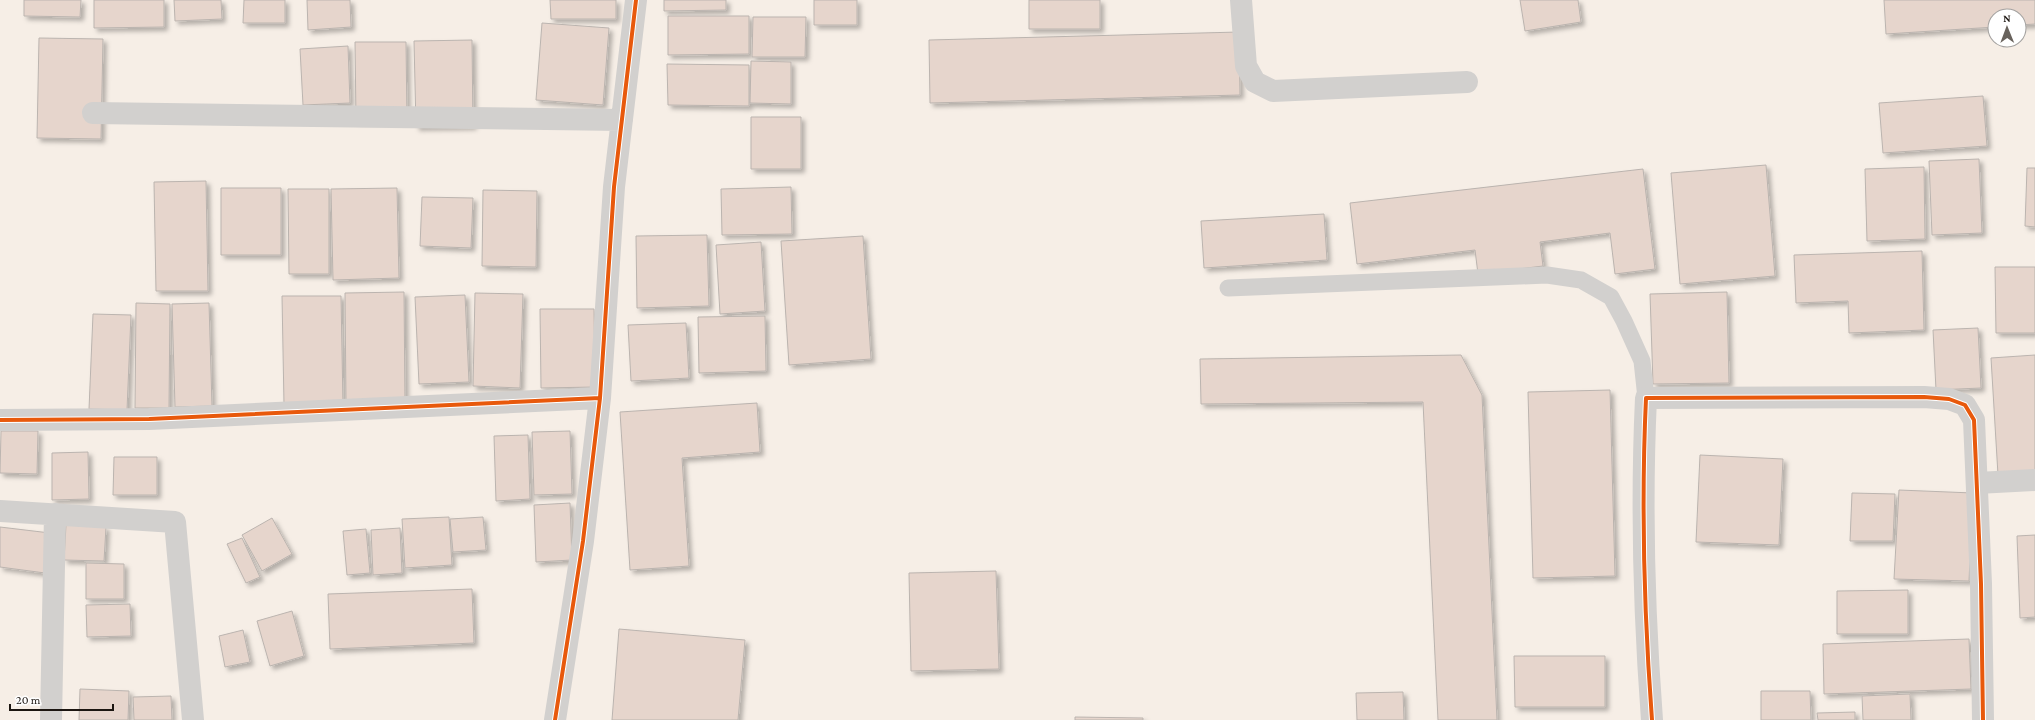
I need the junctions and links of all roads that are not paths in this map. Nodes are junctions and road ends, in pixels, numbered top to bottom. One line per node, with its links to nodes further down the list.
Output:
1 (636, 0): 5 (street)
2 (1241, 0): 3 (street)
3 (1467, 82)
4 (92, 112): 5 (street)
5 (622, 120): 7 (street)
6 (1228, 288): 8 (lane)
7 (600, 398): 9 (street); 16 (street)
8 (1646, 398): 11 (street); 17 (street)
9 (0, 420)
10 (2035, 480): 11 (street)
11 (1977, 483): 18 (street)
12 (0, 512): 13 (street)
13 (55, 514): 14 (street); 15 (street)
14 (52, 720)
15 (193, 720)
16 (555, 720)
17 (1652, 720)
18 (1983, 720)

